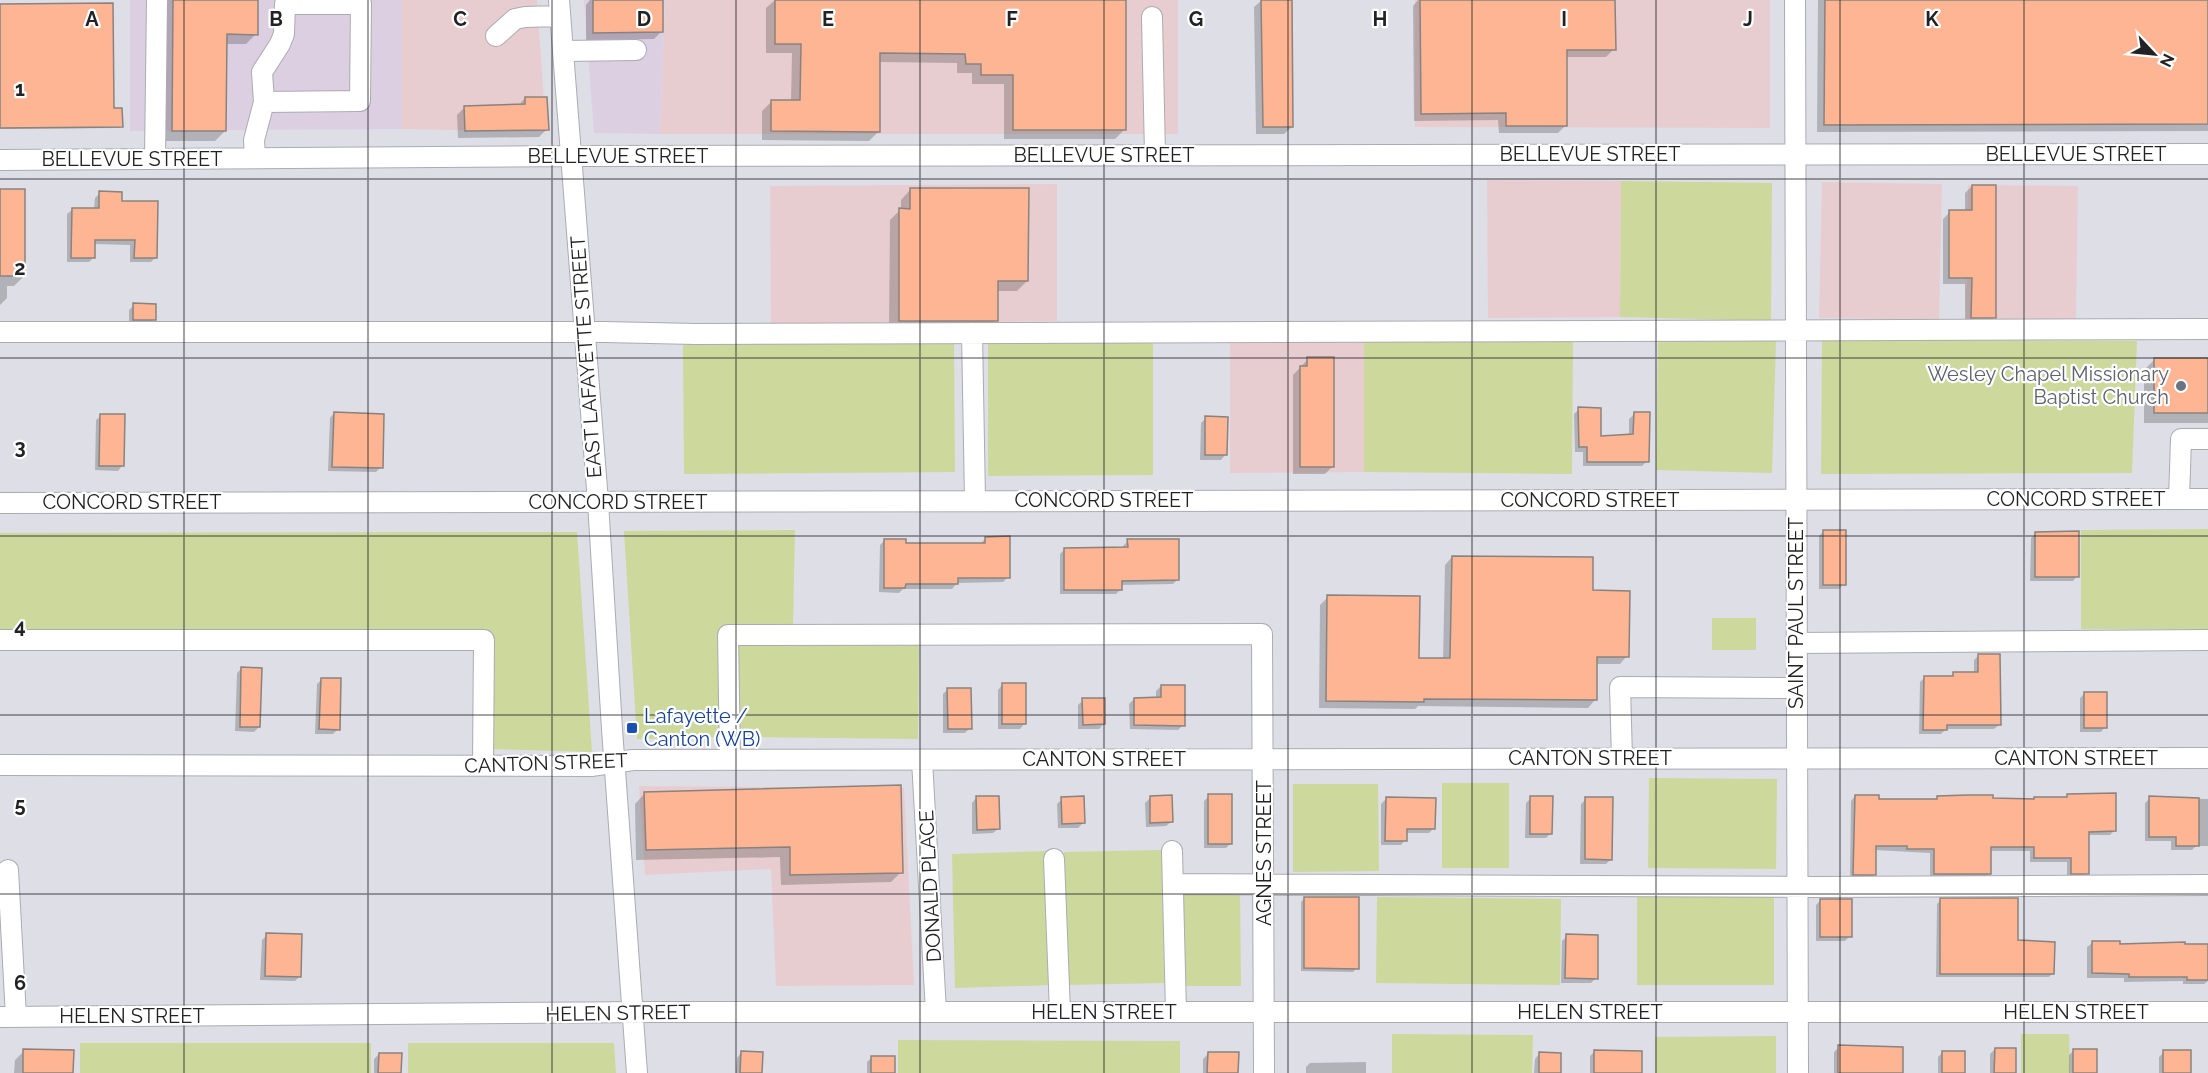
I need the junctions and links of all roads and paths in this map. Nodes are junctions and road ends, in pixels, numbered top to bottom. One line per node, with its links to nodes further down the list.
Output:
1 (156, 0): 15 (street)
2 (1795, 0): 9 (street, SAINT PAUL STREET)
3 (559, 8): 5 (street); 7 (street, EAST LAFAYETTE STREET)
4 (1152, 17): 11 (street)
5 (496, 36)
6 (636, 50): 7 (street)
7 (563, 51): 12 (street, EAST LAFAYETTE STREET)
8 (264, 102): 8 (street); 13 (street)
9 (1796, 153): 10 (street, BELLEVUE STREET); 11 (street, BELLEVUE STREET); 17 (street, SAINT PAUL STREET)
10 (2208, 154)
11 (1155, 155): 12 (street, BELLEVUE STREET)
12 (571, 156): 13 (street, BELLEVUE STREET); 19 (street, EAST LAFAYETTE STREET)
13 (255, 158): 15 (street, BELLEVUE STREET)
14 (0, 159): 15 (street, BELLEVUE STREET)
15 (155, 159)
16 (2208, 329): 17 (street)
17 (1796, 330): 20 (street); 25 (street, SAINT PAUL STREET)
18 (0, 332): 19 (street)
19 (585, 332): 20 (street); 26 (street, EAST LAFAYETTE STREET)
20 (972, 333): 24 (street)
21 (2208, 439): 22 (street)
22 (2180, 499): 23 (street, CONCORD STREET); 25 (street, CONCORD STREET)
23 (2208, 499)
24 (975, 500): 25 (street, CONCORD STREET); 26 (street, CONCORD STREET)
25 (1796, 500): 30 (street, SAINT PAUL STREET)
26 (598, 502): 27 (street, CONCORD STREET); 38 (street, EAST LAFAYETTE STREET)
27 (0, 503)
28 (0, 640): 40 (street)
29 (2208, 640): 30 (street)
30 (1796, 643): 31 (street, SAINT PAUL STREET)
31 (1797, 688): 32 (street, SAINT PAUL STREET); 33 (street)
32 (1797, 757): 33 (street, CANTON STREET); 34 (street, CANTON STREET); 47 (street, SAINT PAUL STREET)
33 (1622, 758): 35 (street, CANTON STREET)
34 (2208, 758)
35 (1263, 759): 36 (street, AGNES STREET); 37 (street, CANTON STREET); 45 (street, AGNES STREET)
36 (730, 760): 37 (street, CANTON STREET); 38 (street, CANTON STREET)
37 (922, 760): 49 (street, DONALD PLACE)
38 (615, 763): 40 (street, CANTON STREET); 54 (street, EAST LAFAYETTE STREET)
39 (0, 765): 40 (street, CANTON STREET)
40 (483, 765)
41 (1172, 851): 44 (street)
42 (1054, 859): 50 (street)
43 (8, 870): 55 (street)
44 (1173, 884): 45 (street); 51 (street)
45 (1264, 884): 47 (street); 52 (street, AGNES STREET)
46 (2208, 885): 47 (street)
47 (1797, 886): 48 (street, SAINT PAUL STREET)
48 (1798, 1011): 52 (street, HELEN STREET); 53 (street, HELEN STREET); 58 (street, SAINT PAUL STREET)
49 (936, 1012): 50 (street, HELEN STREET); 54 (street, HELEN STREET)
50 (1060, 1012): 51 (street, HELEN STREET)
51 (1176, 1012): 52 (street, HELEN STREET)
52 (1264, 1012): 57 (street, AGNES STREET)
53 (2208, 1012)
54 (633, 1014): 55 (street, HELEN STREET); 56 (street, EAST LAFAYETTE STREET)
55 (8, 1017)
56 (637, 1073)
57 (1264, 1073)
58 (1798, 1073)

